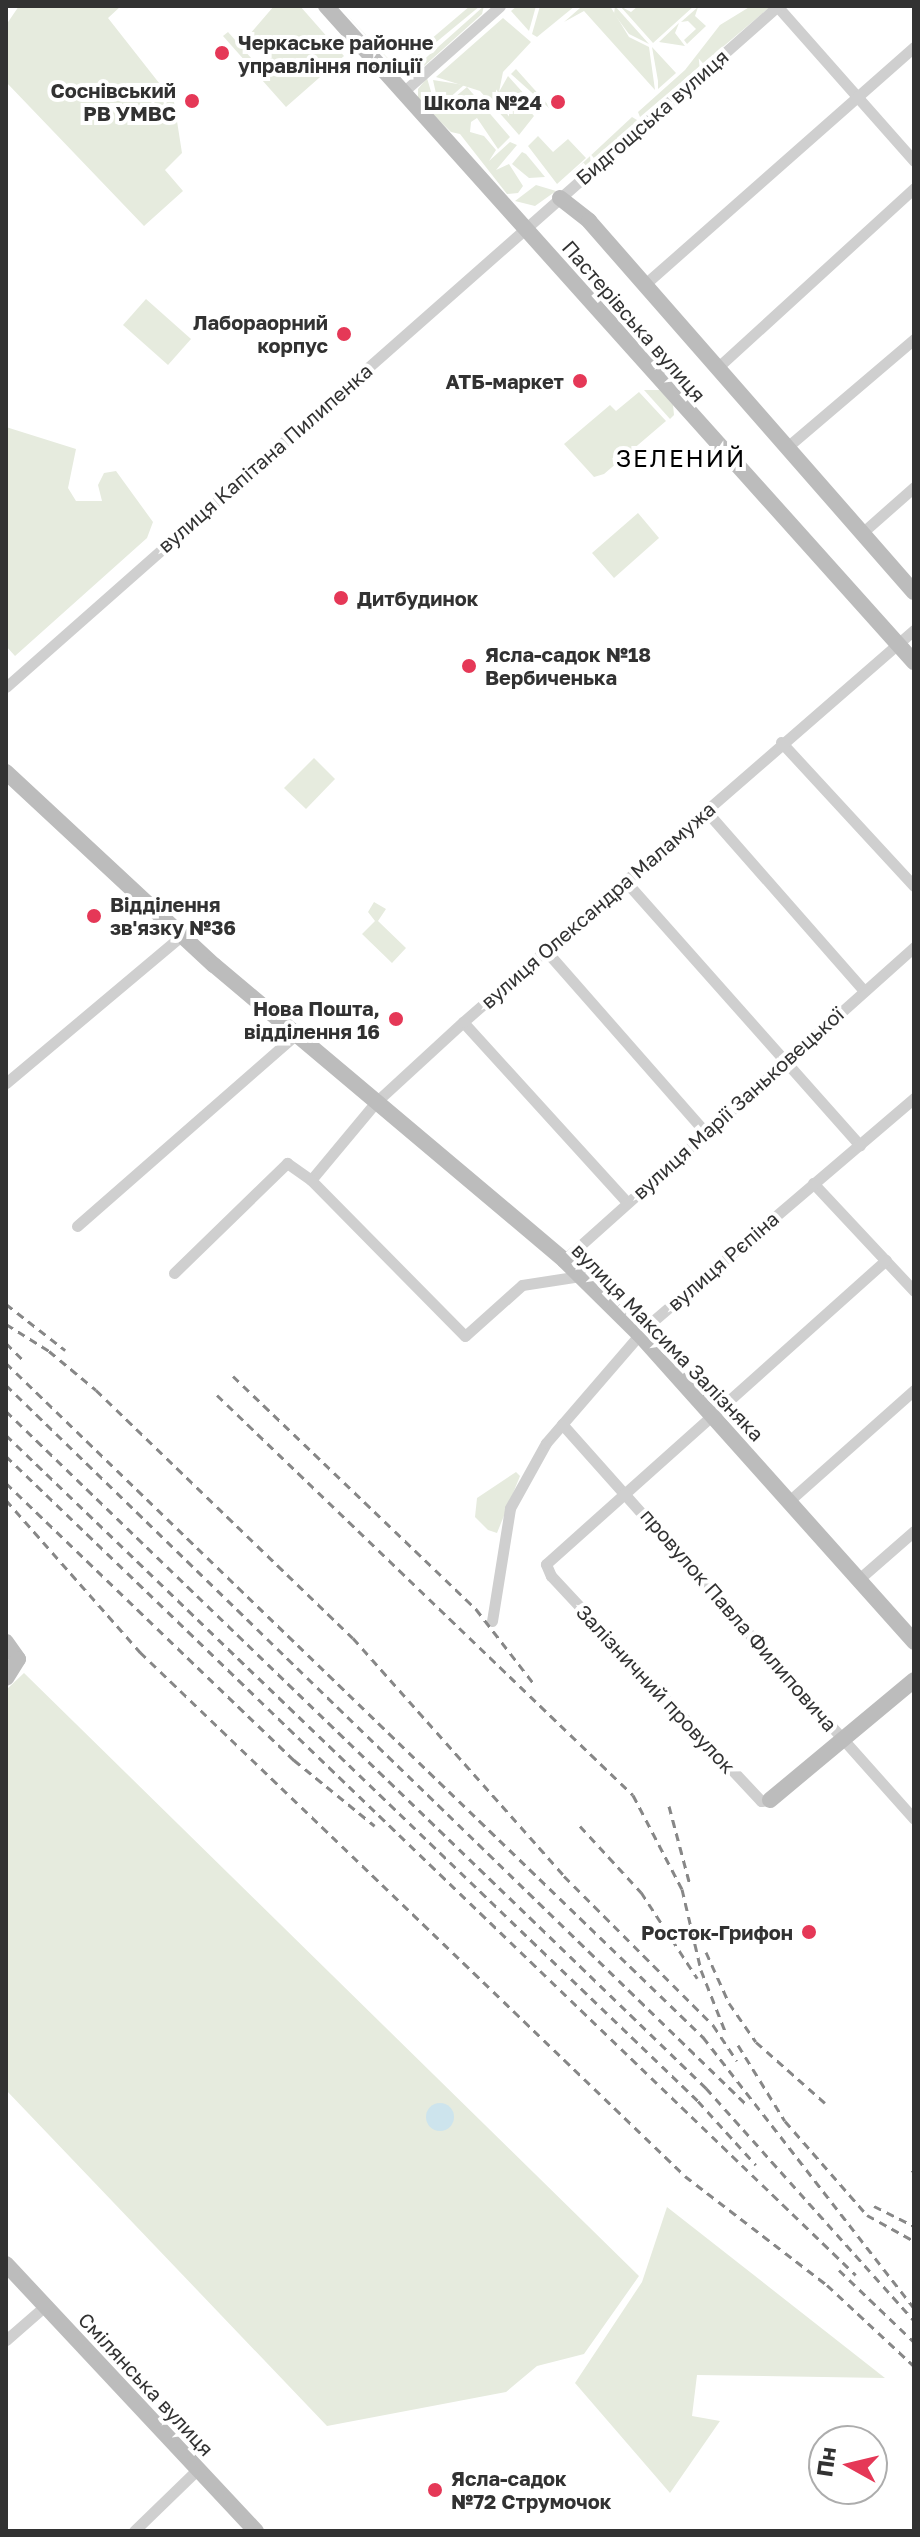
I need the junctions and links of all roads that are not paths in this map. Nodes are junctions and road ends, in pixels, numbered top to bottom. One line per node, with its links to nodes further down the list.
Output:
1 (326, 6): 5 (main road, Пастерівська вулиця)
2 (777, 6): 6 (street); 9 (street, Бидгощська вулиця)
3 (495, 8): 5 (street)
4 (914, 47): 6 (street)
5 (402, 93): 10 (main road, Пастерівська вулиця)
6 (858, 96): 7 (street); 11 (street)
7 (914, 161)
8 (914, 188): 13 (street)
9 (560, 198): 10 (street, Бидгощська вулиця); 11 (main road, Пастерівська вулиця)
10 (525, 229): 19 (main road, Пастерівська вулиця); 21 (street, вулиця Капітана Пилипенка)
11 (644, 285): 13 (main road, Пастерівська вулиця)
12 (914, 339): 14 (street)
13 (716, 369): 14 (main road, Пастерівська вулиця)
14 (786, 448): 16 (main road, Пастерівська вулиця)
15 (914, 487): 16 (street)
16 (862, 533): 17 (main road, Пастерівська вулиця)
17 (914, 592)
18 (914, 630): 19 (street, вулиця Олександра Маламужа)
19 (897, 644): 20 (main road, Пастерівська вулиця); 22 (street, вулиця Олександра Маламужа)
20 (914, 662)
21 (6, 687)
22 (781, 742): 24 (street, вулиця Олександра Маламужа); 26 (street)
23 (6, 772): 27 (main road, вулиця Максима Залізняка)
24 (707, 812): 25 (street, вулиця Олександра Маламужа); 30 (street)
25 (627, 883): 29 (street, вулиця Олександра Маламужа); 33 (street)
26 (914, 886)
27 (181, 936): 32 (main road, вулиця Максима Залізняка); 34 (street)
28 (914, 947): 30 (street, вулиця Марії Заньковецької)
29 (547, 952): 31 (street, вулиця Олександра Маламужа); 37 (street)
30 (864, 991): 33 (street, вулиця Марії Заньковецької)
31 (463, 1022): 35 (street, вулиця Олександра Маламужа); 41 (street)
32 (296, 1034): 35 (main road, вулиця Максима Залізняка); 42 (street)
33 (785, 1062): 37 (street, вулиця Марії Заньковецької); 38 (street)
34 (6, 1083)
35 (376, 1102): 39 (street, вулиця Олександра Маламужа); 43 (main road, вулиця Максима Залізняка)
36 (912, 1104): 38 (street, вулиця Рєпіна)
37 (705, 1132): 41 (street, вулиця Марії Заньковецької)
38 (860, 1145): 40 (street, вулиця Рєпіна)
39 (311, 1180): 45 (street); 46 (street)
40 (813, 1183): 44 (street); 48 (street, вулиця Рєпіна)
41 (627, 1202): 43 (street, вулиця Марії Заньковецької)
42 (77, 1226)
43 (564, 1260): 46 (main road, вулиця Максима Залізняка)
44 (886, 1260): 47 (street); 50 (street)
45 (174, 1273)
46 (580, 1276): 48 (main road, вулиця Максима Залізняка)
47 (914, 1291)
48 (639, 1334): 50 (main road, вулиця Максима Залізняка); 51 (street, вулиця Рєпіна)
49 (914, 1390): 53 (street)
50 (716, 1418): 52 (street); 53 (main road, вулиця Максима Залізняка)
51 (562, 1424): 52 (street, провулок Павла Филиповича); 56 (street, вулиця Рєпіна)
52 (628, 1492): 61 (street, провулок Павла Филиповича); 62 (street, Залізничний провулок)
53 (789, 1501): 55 (main road, вулиця Максима Залізняка)
54 (914, 1531): 55 (street)
55 (859, 1579): 58 (main road, вулиця Максима Залізняка)
56 (492, 1621)
57 (6, 1642): 59 (main road)
58 (914, 1642)
59 (6, 1678)
60 (914, 1680): 61 (main road)
61 (843, 1739): 62 (main road); 63 (street, провулок Павла Филиповича)
62 (770, 1800)
63 (914, 1819)
64 (6, 2264): 65 (main road, Смілянська вулиця)
65 (45, 2306): 66 (street); 67 (main road, Смілянська вулиця)
66 (6, 2340)
67 (198, 2469): 68 (street); 69 (main road, Смілянська вулиця)
68 (134, 2531)
69 (256, 2531)

